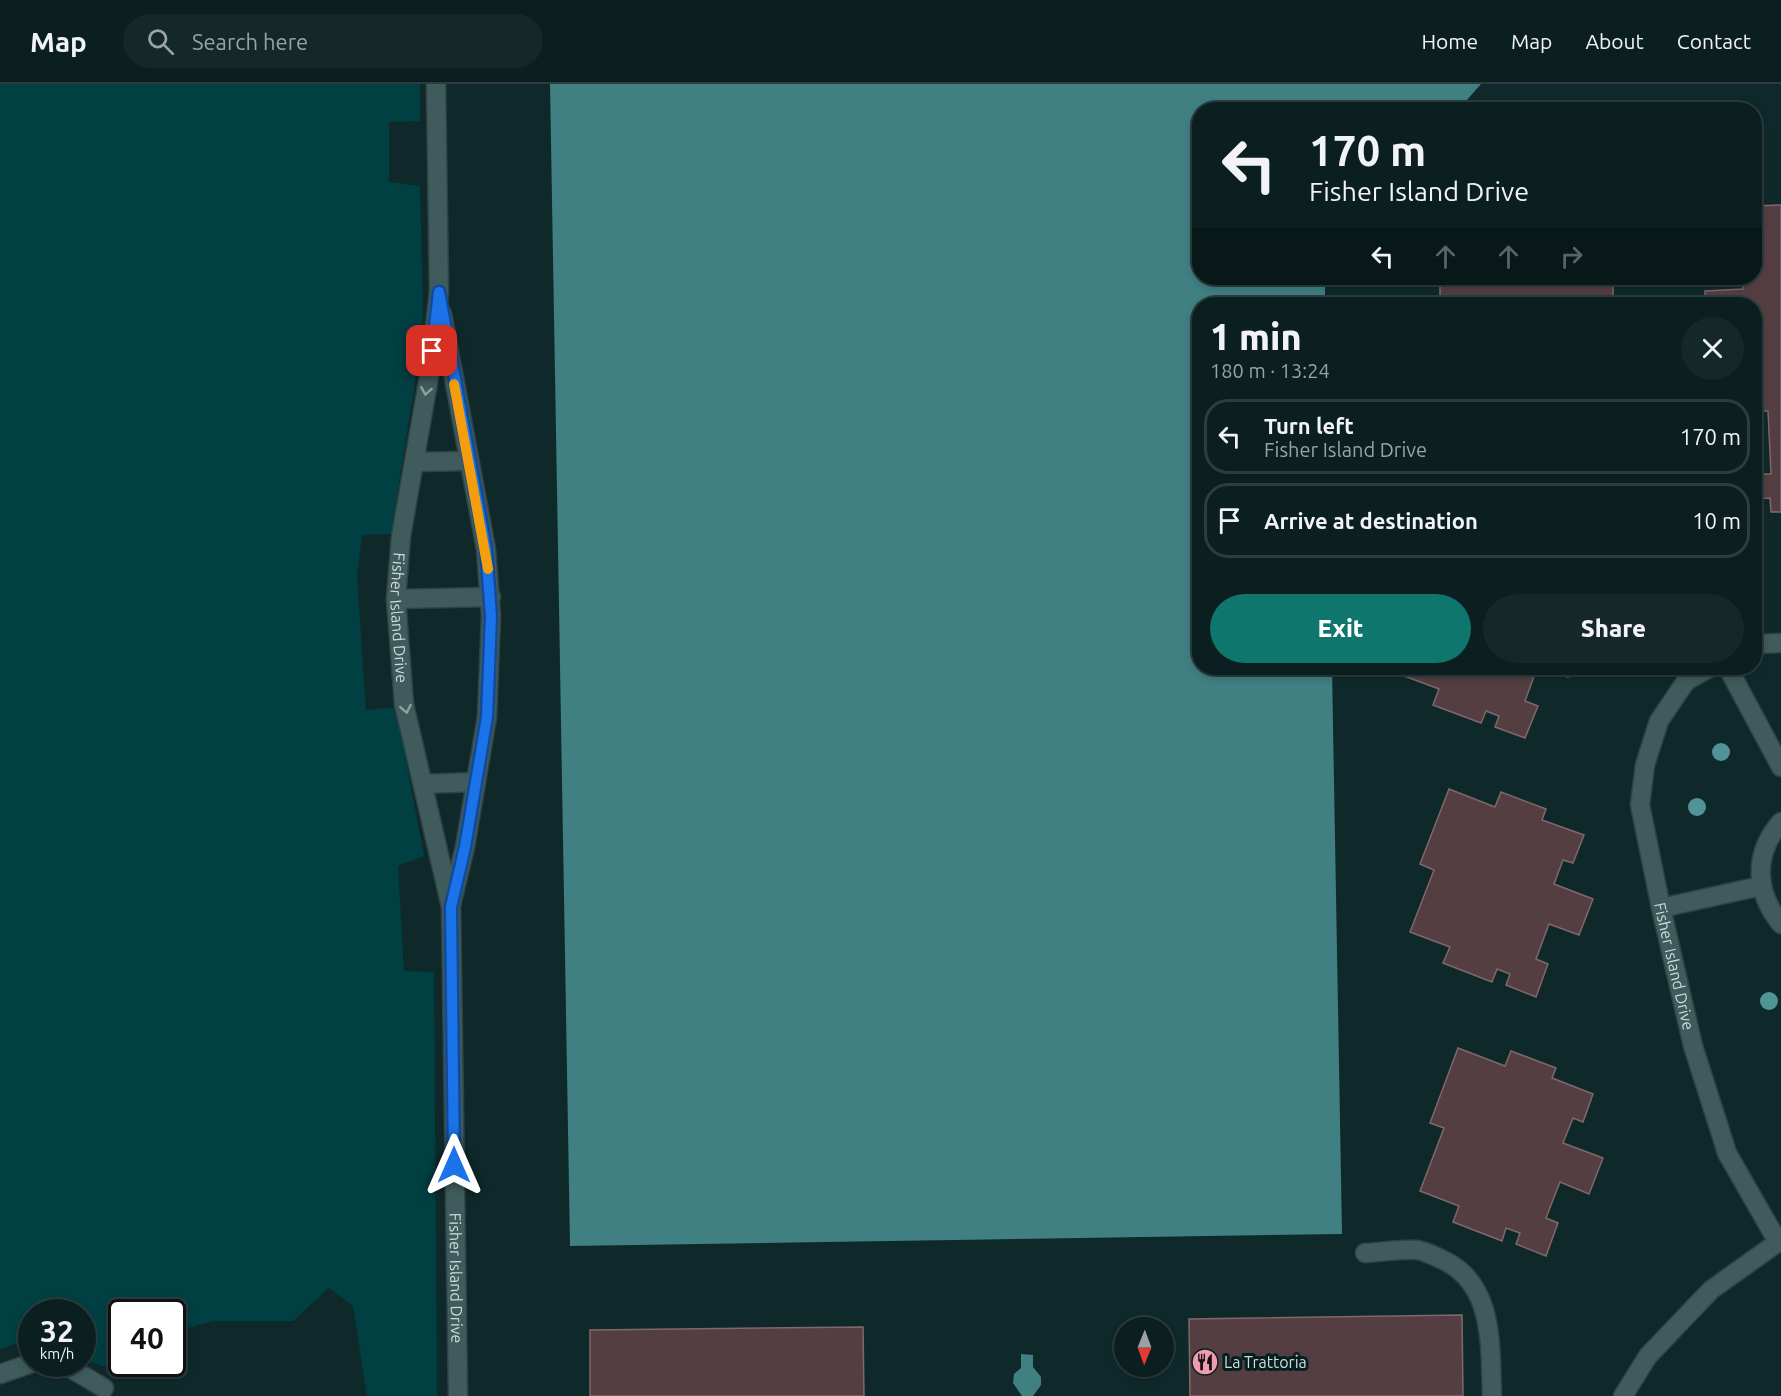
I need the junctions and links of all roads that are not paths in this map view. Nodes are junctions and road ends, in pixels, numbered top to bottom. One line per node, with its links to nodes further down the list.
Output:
1 (436, 84): 2 (street, Fisher Island Drive)
2 (439, 292): 3 (street, Fisher Island Drive); 4 (street, Fisher Island Drive, one-way to 4)
3 (468, 461): 4 (street); 5 (street, Fisher Island Drive)
4 (414, 462): 6 (street, Fisher Island Drive)
5 (490, 597): 6 (street); 12 (street, Fisher Island Drive)
6 (396, 599): 13 (street, Fisher Island Drive, one-way to 13)
7 (1762, 640): 8 (street)
8 (1781, 643)
9 (1682, 675): 17 (street, Fisher Island Drive)
10 (1732, 675): 11 (street)
11 (1781, 767)
12 (476, 782): 13 (street); 16 (street, Fisher Island Drive)
13 (423, 784): 16 (street, Fisher Island Drive)
14 (1781, 822): 15 (street)
15 (1761, 886): 17 (street); 18 (street)
16 (451, 907): 25 (street, Fisher Island Drive)
17 (1660, 908): 19 (street, Fisher Island Drive)
18 (1781, 924)
19 (1780, 1241): 27 (street, Fisher Island Drive)
20 (1365, 1253): 26 (street)
21 (18, 1368): 22 (street)
22 (0, 1374)
23 (85, 1377): 24 (street)
24 (104, 1388)
25 (458, 1396)
26 (1492, 1396)
27 (1623, 1396)

